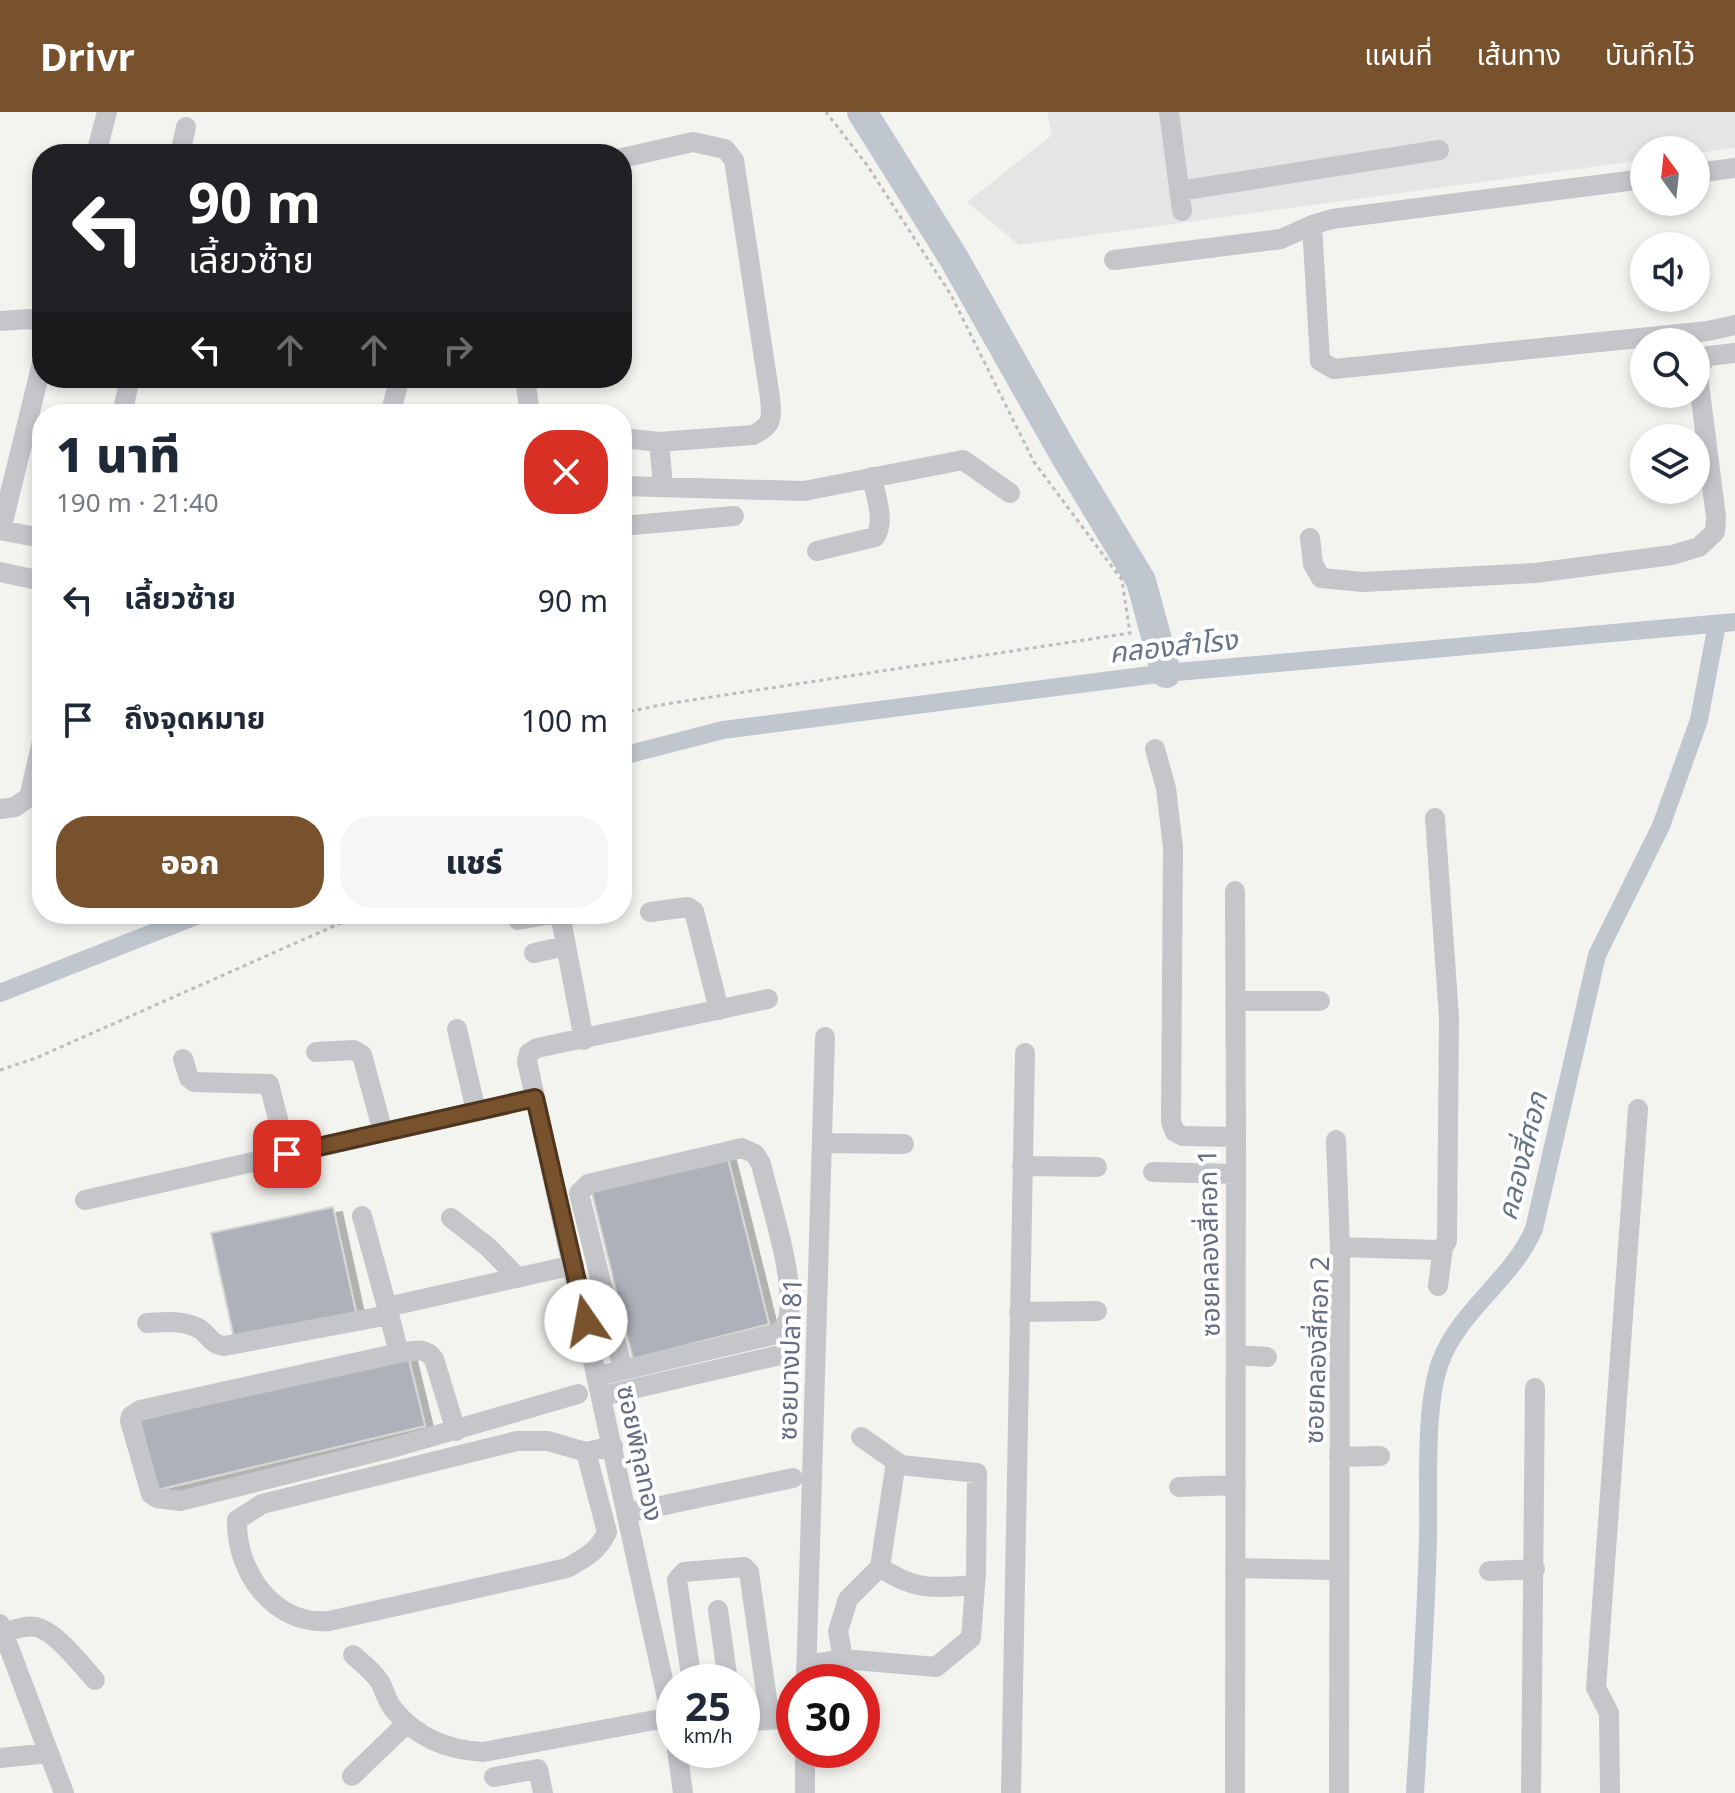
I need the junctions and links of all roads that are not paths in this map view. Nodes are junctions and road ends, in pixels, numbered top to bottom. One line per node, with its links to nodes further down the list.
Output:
1 (107, 112): 4 (street)
2 (1169, 112): 6 (street)
3 (186, 127): 5 (street)
4 (99, 144)
5 (182, 144)
6 (1439, 150)
7 (632, 156): 19 (street)
8 (1735, 168): 9 (street)
9 (1710, 171)
10 (1630, 181): 11 (street)
11 (1312, 225): 12 (street); 15 (street)
12 (1114, 260)
13 (32, 320): 14 (street)
14 (0, 321)
15 (1735, 325)
16 (1735, 353): 28 (street)
17 (36, 388): 26 (street)
18 (632, 439): 19 (street)
19 (659, 442): 22 (street)
20 (872, 477): 22 (street); 23 (street); 29 (street)
21 (632, 486): 22 (street)
22 (663, 486)
23 (1010, 493)
24 (734, 516): 25 (street)
25 (632, 525)
26 (1, 530): 27 (street)
27 (32, 536)
28 (1310, 538)
29 (817, 551)
30 (0, 572): 31 (street)
31 (32, 579)
32 (1155, 749): 55 (street, ซอยคลองสี่ศอก 1)
33 (32, 784): 34 (street)
34 (0, 809)
35 (1435, 818): 68 (street)
36 (1235, 891): 42 (street)
37 (650, 912): 44 (street)
38 (562, 924): 39 (street)
39 (566, 946): 40 (street); 47 (street)
40 (534, 953)
41 (768, 999): 44 (street, ซอยพิกุลทอง)
42 (1235, 1001): 43 (street); 55 (street)
43 (1320, 1001)
44 (719, 1010): 47 (street, ซอยพิกุลทอง)
45 (457, 1029): 53 (street)
46 (825, 1037): 57 (street, ซอยบางปลา 81)
47 (584, 1040): 51 (street, ซอยพิกุลทอง)
48 (316, 1052): 54 (street)
49 (1025, 1053): 60 (street)
50 (183, 1059): 59 (street)
51 (535, 1098): 53 (street); 69 (street, ซอยพิกุลทอง)
52 (1638, 1109): 129 (street)
53 (476, 1111): 54 (street)
54 (383, 1132): 59 (street)
55 (1236, 1137): 63 (street, ซอยคลองสี่ศอก 1)
56 (1336, 1140): 67 (street)
57 (822, 1143): 58 (street); 107 (street, ซอยบางปลา 81)
58 (904, 1144)
59 (287, 1154): 64 (street)
60 (1022, 1166): 61 (street); 74 (street)
61 (1097, 1167)
62 (1153, 1172): 63 (street)
63 (1236, 1174): 78 (street, ซอยคลองสี่ศอก 1)
64 (85, 1200)
65 (362, 1216): 72 (street)
66 (451, 1218): 70 (street)
67 (1340, 1247): 68 (street, ซอยคลองสี่ศอก 2); 88 (street, ซอยคลองสี่ศอก 2)
68 (1443, 1247): 71 (street)
69 (574, 1265): 70 (street); 82 (street, ซอยพิกุลทอง)
70 (518, 1278): 72 (street)
71 (1438, 1286)
72 (388, 1311): 75 (street); 76 (street)
73 (1097, 1311): 74 (street)
74 (1019, 1312): 125 (street)
75 (147, 1323)
76 (399, 1353): 83 (street); 83 (street)
77 (785, 1354): 82 (street)
78 (1236, 1355): 79 (street); 91 (street, ซอยคลองสี่ศอก 1)
79 (1267, 1357)
80 (623, 1370): 80 (street); 82 (street)
81 (1535, 1388): 96 (street)
82 (594, 1389): 83 (street); 85 (street, ซอยพิกุลทอง)
83 (456, 1431)
84 (861, 1437): 89 (street)
85 (613, 1446): 86 (street); 93 (street, ซอยพิกุลทอง)
86 (586, 1452): 86 (street)
87 (1380, 1456): 88 (street)
88 (1339, 1457): 97 (street, ซอยคลองสี่ศอก 2)
89 (896, 1462): 94 (street); 99 (street)
90 (793, 1478): 93 (street)
91 (1236, 1485): 92 (street); 95 (street, ซอยคลองสี่ศอก 1)
92 (1179, 1487)
93 (627, 1513): 104 (street, ซอยพิกุลทอง)
94 (880, 1567): 99 (street); 103 (street)
95 (1235, 1568): 97 (street); 126 (street, ซอยคลองสี่ศอก 1)
96 (1535, 1569): 98 (street); 128 (street)
97 (1339, 1570): 127 (street, ซอยคลองสี่ศอก 2)
98 (1489, 1571)
99 (975, 1585): 103 (street)
100 (718, 1610): 106 (street)
101 (2, 1629): 109 (street); 115 (street)
102 (353, 1655): 113 (street)
103 (843, 1659): 108 (street)
104 (660, 1664)
105 (689, 1664): 110 (street)
106 (726, 1664)
107 (806, 1664)
108 (831, 1664)
109 (95, 1680)
110 (770, 1720): 111 (street); 112 (street)
111 (776, 1720)
112 (760, 1721)
113 (407, 1723): 114 (street); 119 (street)
114 (656, 1728)
115 (49, 1753): 116 (street); 121 (street)
116 (0, 1758)
117 (680, 1768): 123 (street)
118 (805, 1768): 124 (street)
119 (352, 1776)
120 (494, 1777): 122 (street)
121 (64, 1793)
122 (543, 1793)
123 (683, 1793)
124 (805, 1793)
125 (1011, 1793)
126 (1235, 1793)
127 (1339, 1793)
128 (1531, 1793)
129 (1610, 1793)

